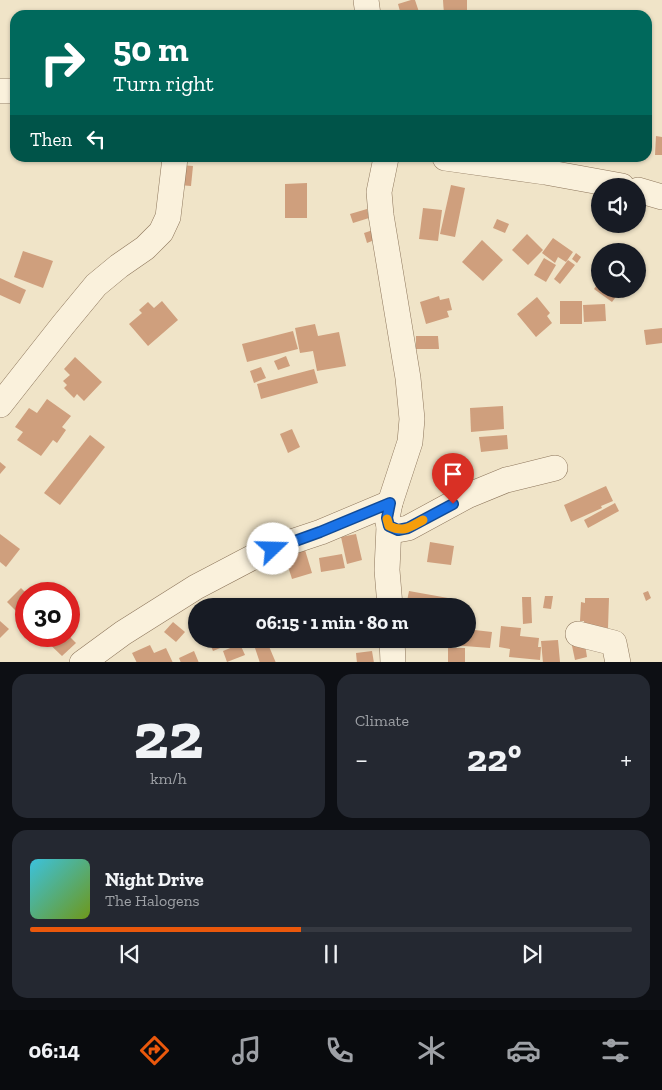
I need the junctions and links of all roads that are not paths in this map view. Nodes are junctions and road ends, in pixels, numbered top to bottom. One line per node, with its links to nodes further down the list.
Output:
1 (175, 162): 7 (street)
2 (385, 162): 9 (street)
3 (474, 162): 4 (street)
4 (591, 180)
5 (646, 192): 6 (street)
6 (662, 197)
7 (0, 405)
8 (555, 468): 9 (street)
9 (390, 514): 10 (street); 13 (street)
10 (389, 598)
11 (578, 634): 15 (street)
12 (392, 648): 14 (street)
13 (82, 662)
14 (393, 662)
15 (618, 662)

